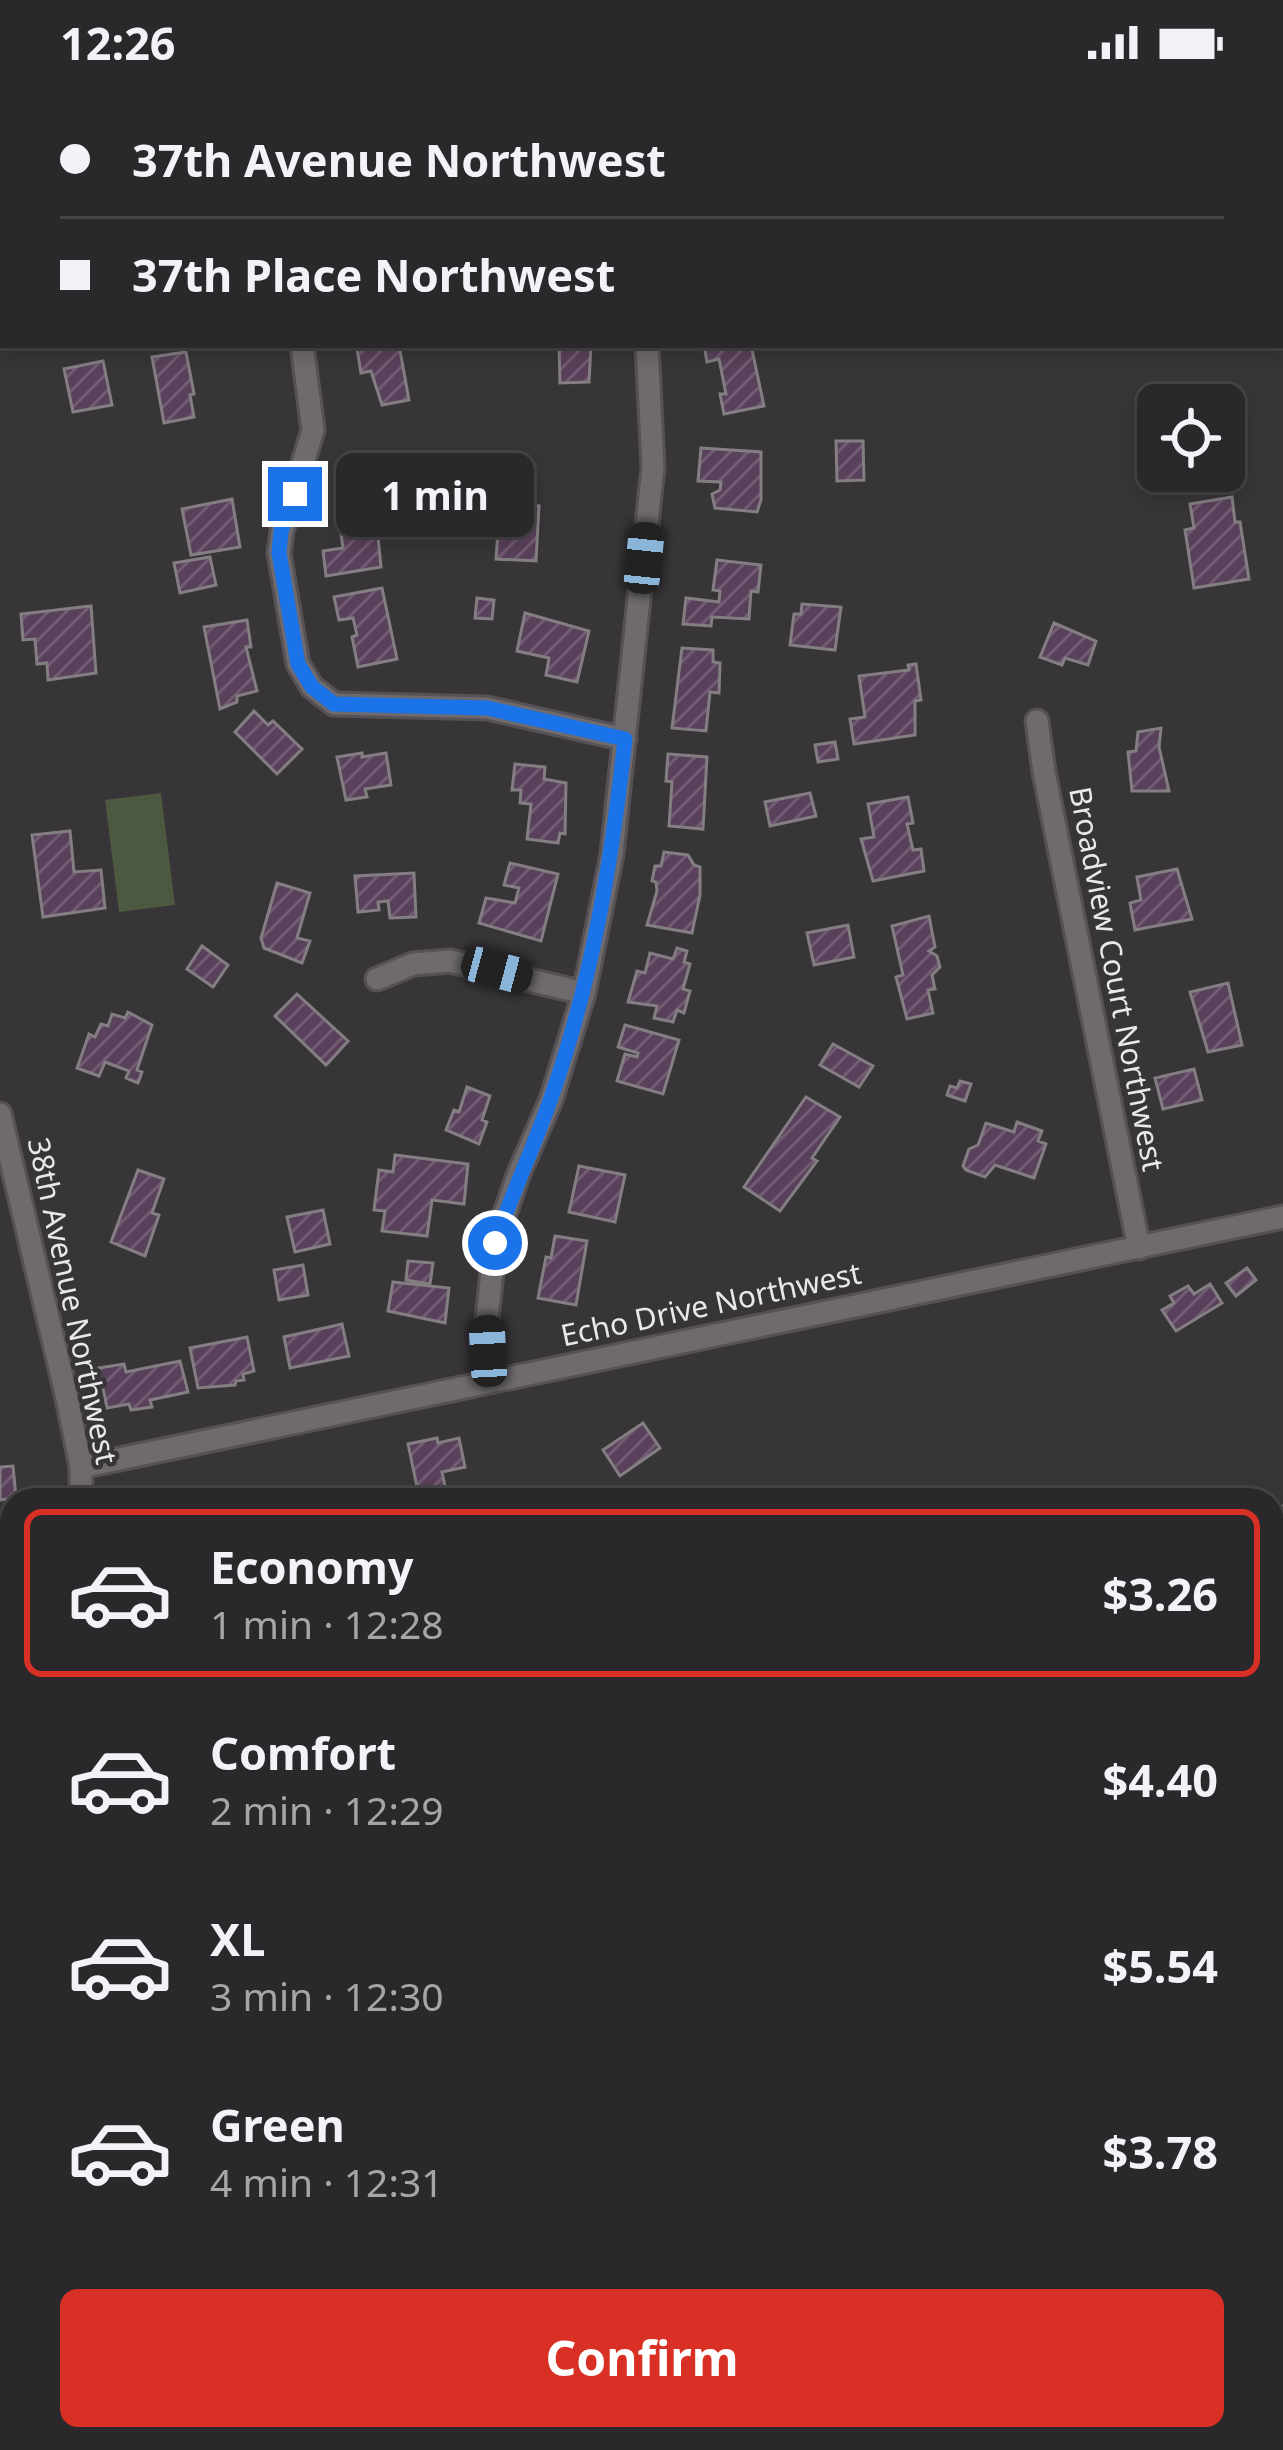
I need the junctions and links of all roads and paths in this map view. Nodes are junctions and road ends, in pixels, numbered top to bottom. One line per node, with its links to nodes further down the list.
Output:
1 (302, 348): 4 (street)
2 (647, 348): 4 (street)
3 (1037, 721): 9 (street, Broadview Court Northwest)
4 (625, 739): 6 (street)
5 (377, 979): 6 (street)
6 (584, 993): 10 (street)
7 (0, 1114): 11 (street, 38th Avenue Northwest)
8 (1283, 1217): 9 (street, Echo Drive Northwest)
9 (1139, 1248): 10 (street, Echo Drive Northwest)
10 (490, 1382): 11 (street, Echo Drive Northwest)
11 (81, 1467): 12 (street, 38th Avenue Northwest)
12 (81, 1488)

